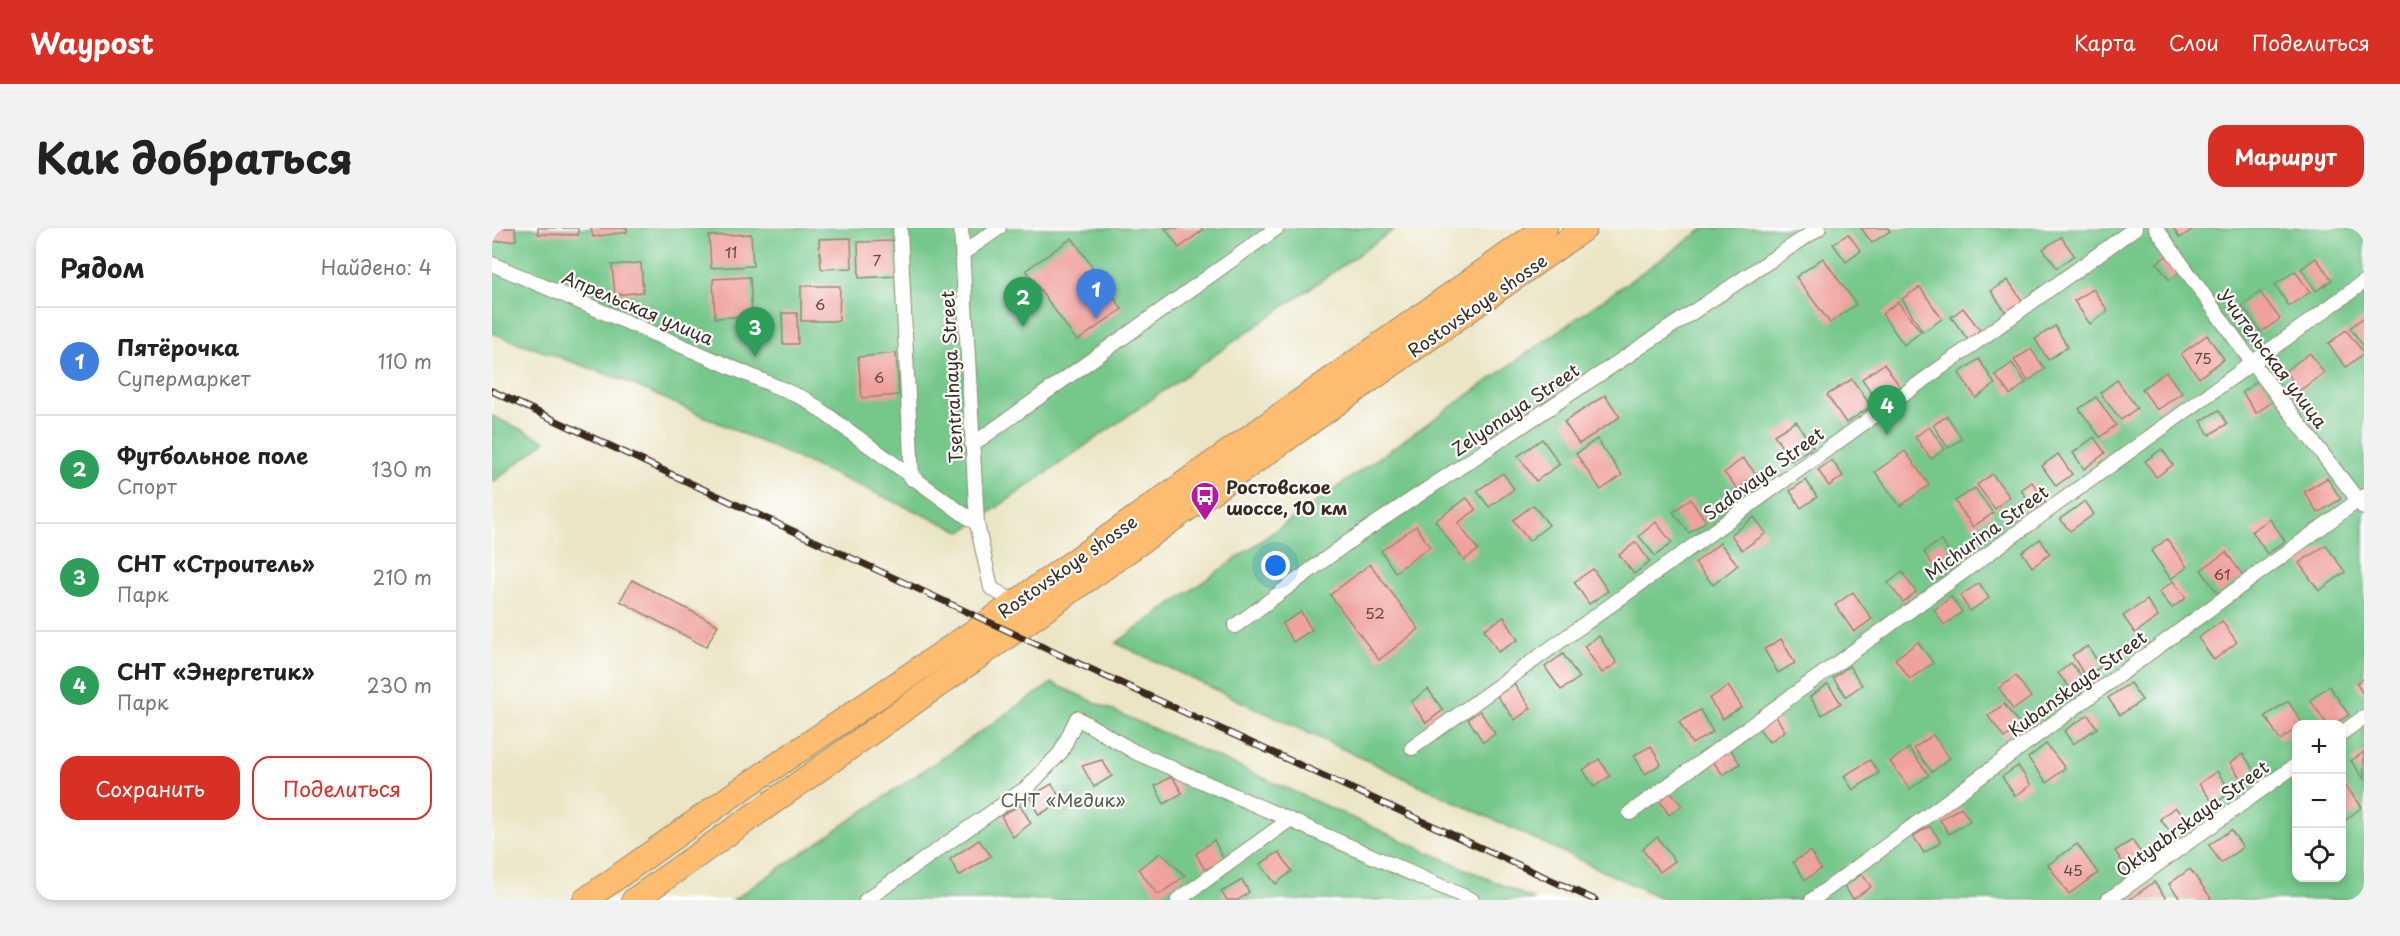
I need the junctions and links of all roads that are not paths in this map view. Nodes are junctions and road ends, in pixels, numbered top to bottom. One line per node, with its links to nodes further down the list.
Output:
1 (900, 228): 15 (street)
2 (961, 228): 10 (street, Tsentralnaya Street)
3 (999, 228): 10 (street)
4 (1277, 228): 14 (street)
5 (1545, 228): 18 (highway, Rostovskoye shosse)
6 (1585, 228): 19 (highway, Rostovskoye shosse)
7 (1819, 228): 20 (street, Zelyonaya Street)
8 (2134, 228): 23 (street, Sadovaya Street)
9 (2156, 228): 13 (street, Учительская улица)
10 (963, 253): 14 (street, Tsentralnaya Street)
11 (492, 264): 15 (street, Апрельская улица)
12 (2364, 282): 13 (street, Michurina Street)
13 (2251, 361): 16 (street, Учительская улица); 25 (street, Michurina Street)
14 (972, 445): 17 (street, Tsentralnaya Street)
15 (912, 479): 17 (street, Апрельская улица)
16 (2362, 502): 32 (street, Kubanskaya Street)
17 (977, 524): 18 (street, Tsentralnaya Street)
18 (1015, 603): 19 (street, Tsentralnaya Street); 27 (highway, Rostovskoye shosse)
19 (1036, 615): 28 (highway, Rostovskoye shosse)
20 (1235, 626)
21 (2364, 717): 22 (street)
22 (2346, 730)
23 (1412, 748)
24 (2292, 768): 33 (street, Oktyabrskaya Street)
25 (1630, 813)
26 (1288, 821): 29 (street); 30 (street); 31 (street)
27 (585, 900)
28 (634, 900)
29 (866, 900)
30 (1178, 900)
31 (1473, 900)
32 (1812, 900)
33 (2108, 900)

